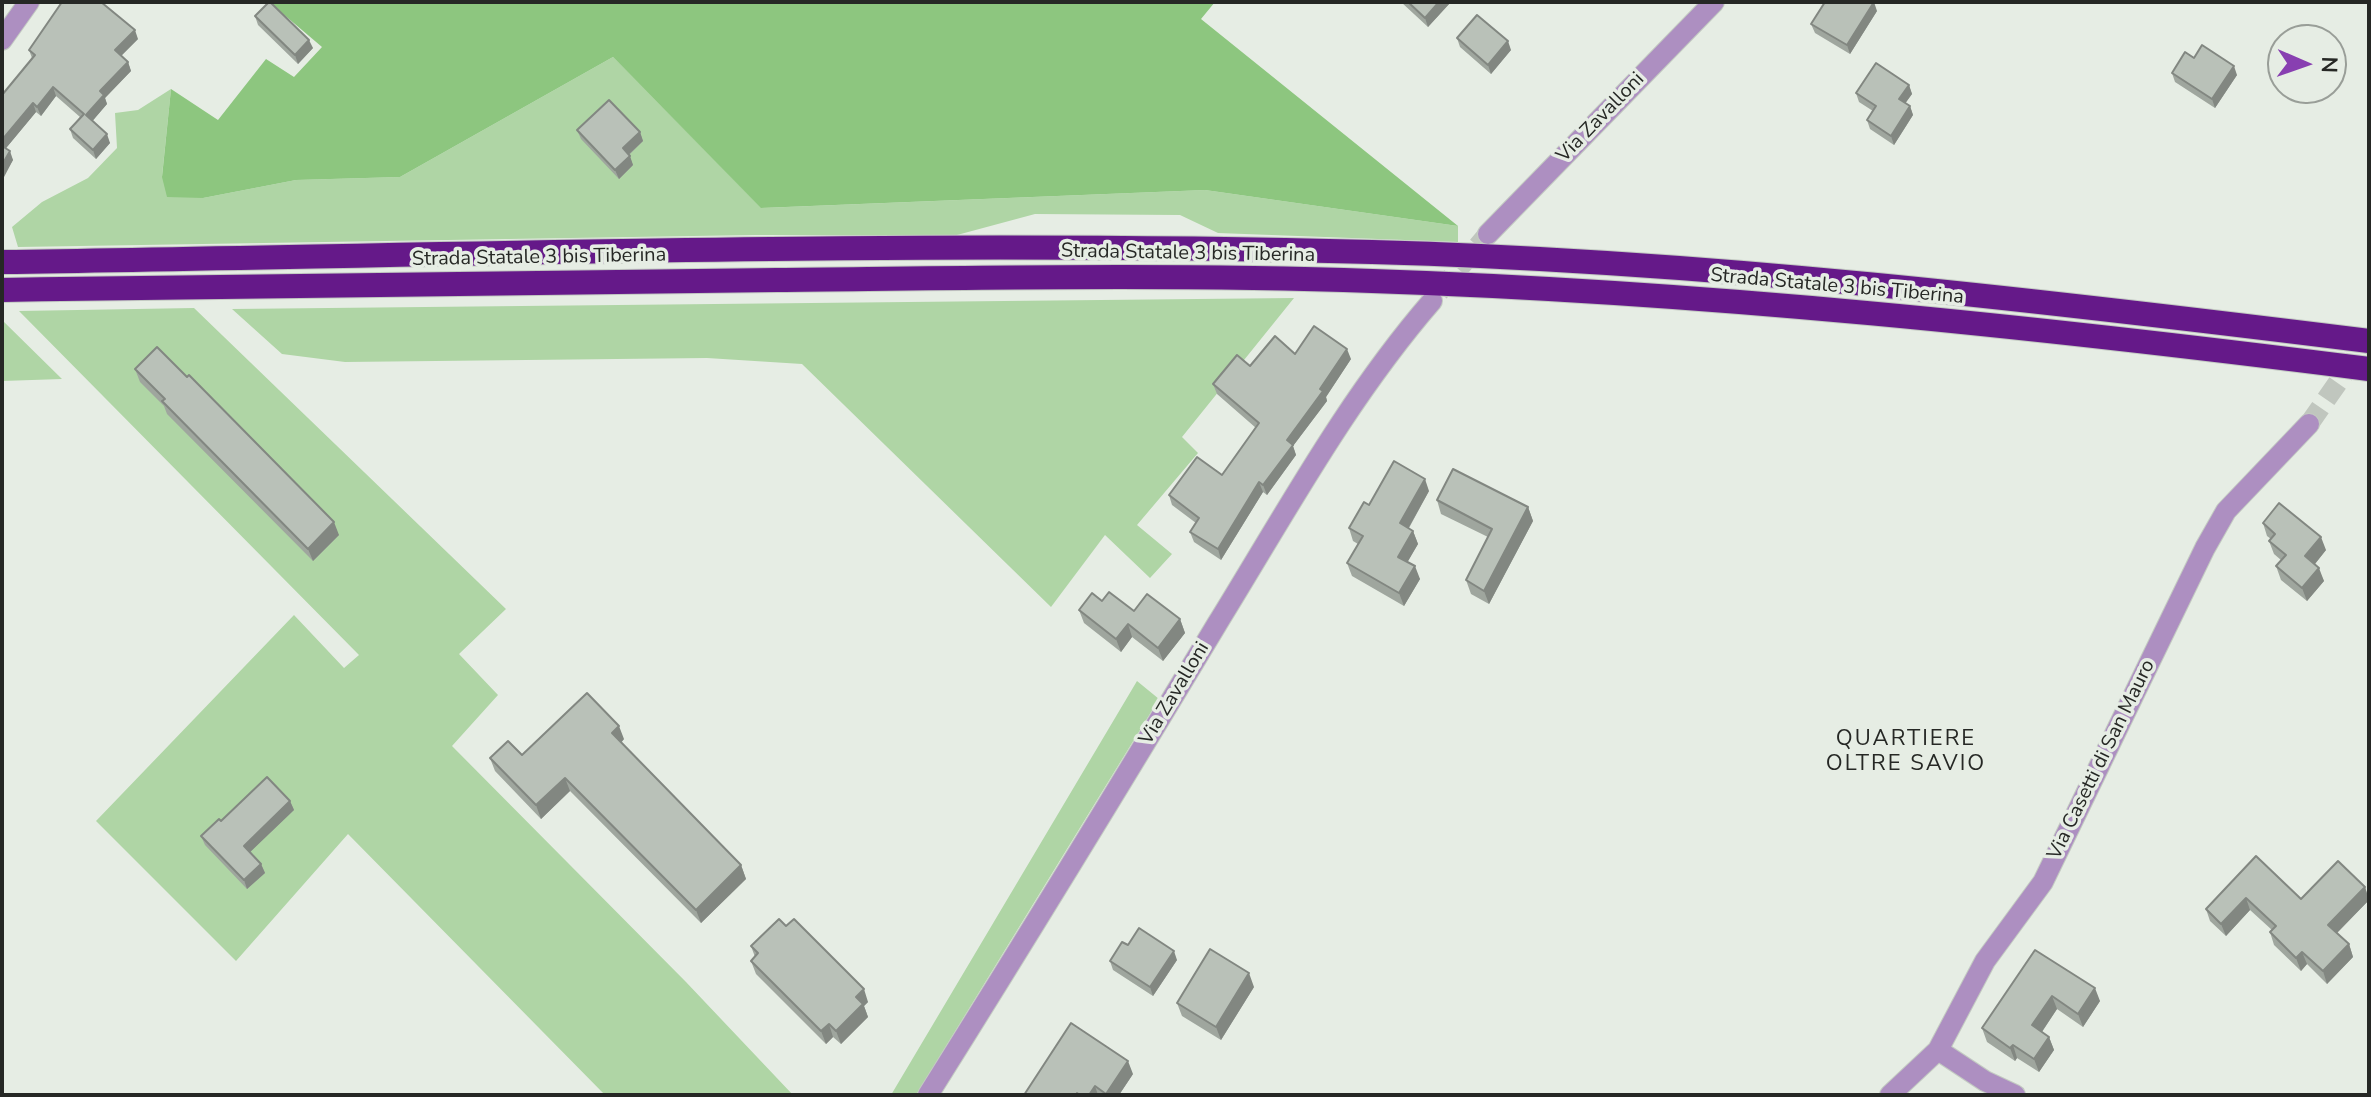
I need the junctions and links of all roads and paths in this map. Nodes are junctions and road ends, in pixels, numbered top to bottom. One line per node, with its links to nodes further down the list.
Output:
1 (29, 2): 3 (street)
2 (1714, 2): 4 (street, Via Zavalloni)
3 (2, 40)
4 (1488, 234)
5 (2, 262): 8 (highway, Strada Statale 3 bis Tiberina)
6 (2, 290): 9 (highway, Strada Statale 3 bis Tiberina)
7 (1432, 301): 12 (street, Via Zavalloni)
8 (2369, 341)
9 (2369, 369)
10 (2309, 424): 11 (street, Via Casetti di San Mauro)
11 (1938, 1050): 13 (street, Via Casetti di San Mauro); 14 (street)
12 (928, 1095)
13 (1890, 1095)
14 (2015, 1095)

